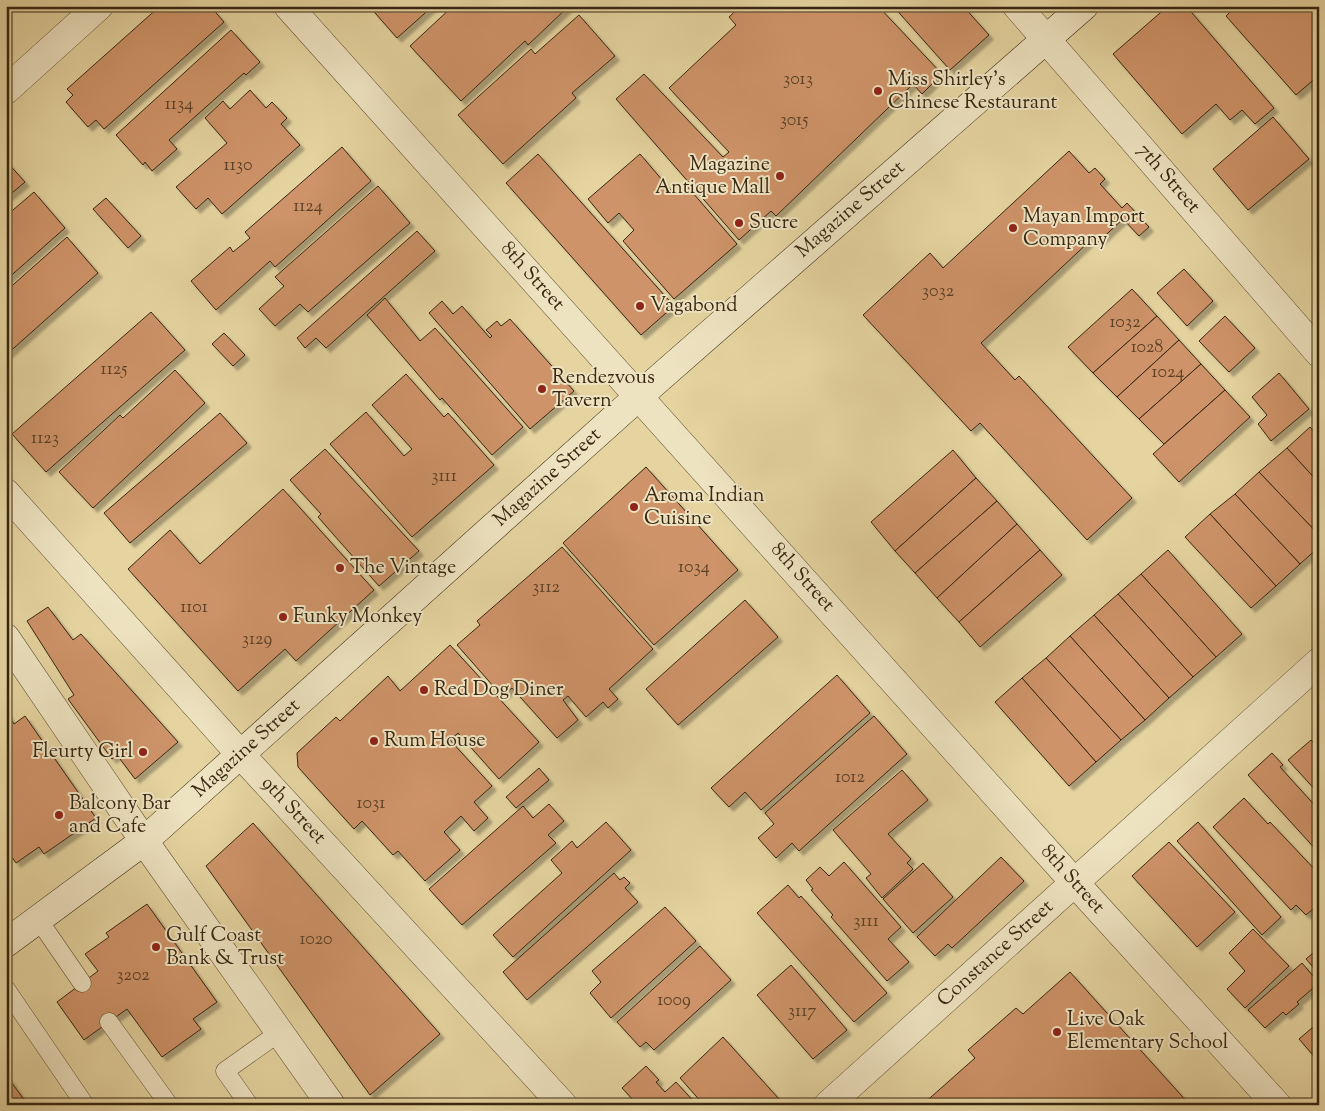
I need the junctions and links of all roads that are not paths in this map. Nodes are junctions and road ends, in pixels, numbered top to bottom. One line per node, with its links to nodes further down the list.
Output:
1 (99, 6): 6 (street)
2 (288, 6): 8 (street, 8th Street)
3 (1017, 6): 5 (street, 7th Street)
4 (1084, 6): 5 (street, Magazine Street)
5 (1047, 40): 7 (street, 7th Street); 8 (street, Magazine Street)
6 (6, 90)
7 (1319, 353)
8 (639, 396): 12 (street, Magazine Street); 14 (street, 8th Street)
9 (6, 492): 12 (street, 9th Street)
10 (6, 638): 13 (street)
11 (1319, 662): 14 (street, Constance Street)
12 (241, 755): 13 (street, Magazine Street); 25 (street, 9th Street)
13 (144, 841): 15 (street, Magazine Street); 20 (street)
14 (1075, 883): 26 (street, Constance Street); 27 (street, 8th Street)
15 (38, 919): 16 (street, Magazine Street); 17 (lane)
16 (6, 943)
17 (82, 983)
18 (6, 989): 21 (lane)
19 (109, 1022): 22 (lane)
20 (280, 1032): 23 (lane); 24 (street)
21 (85, 1105)
22 (169, 1105)
23 (249, 1105)
24 (331, 1105)
25 (563, 1105)
26 (828, 1105)
27 (1277, 1105)

